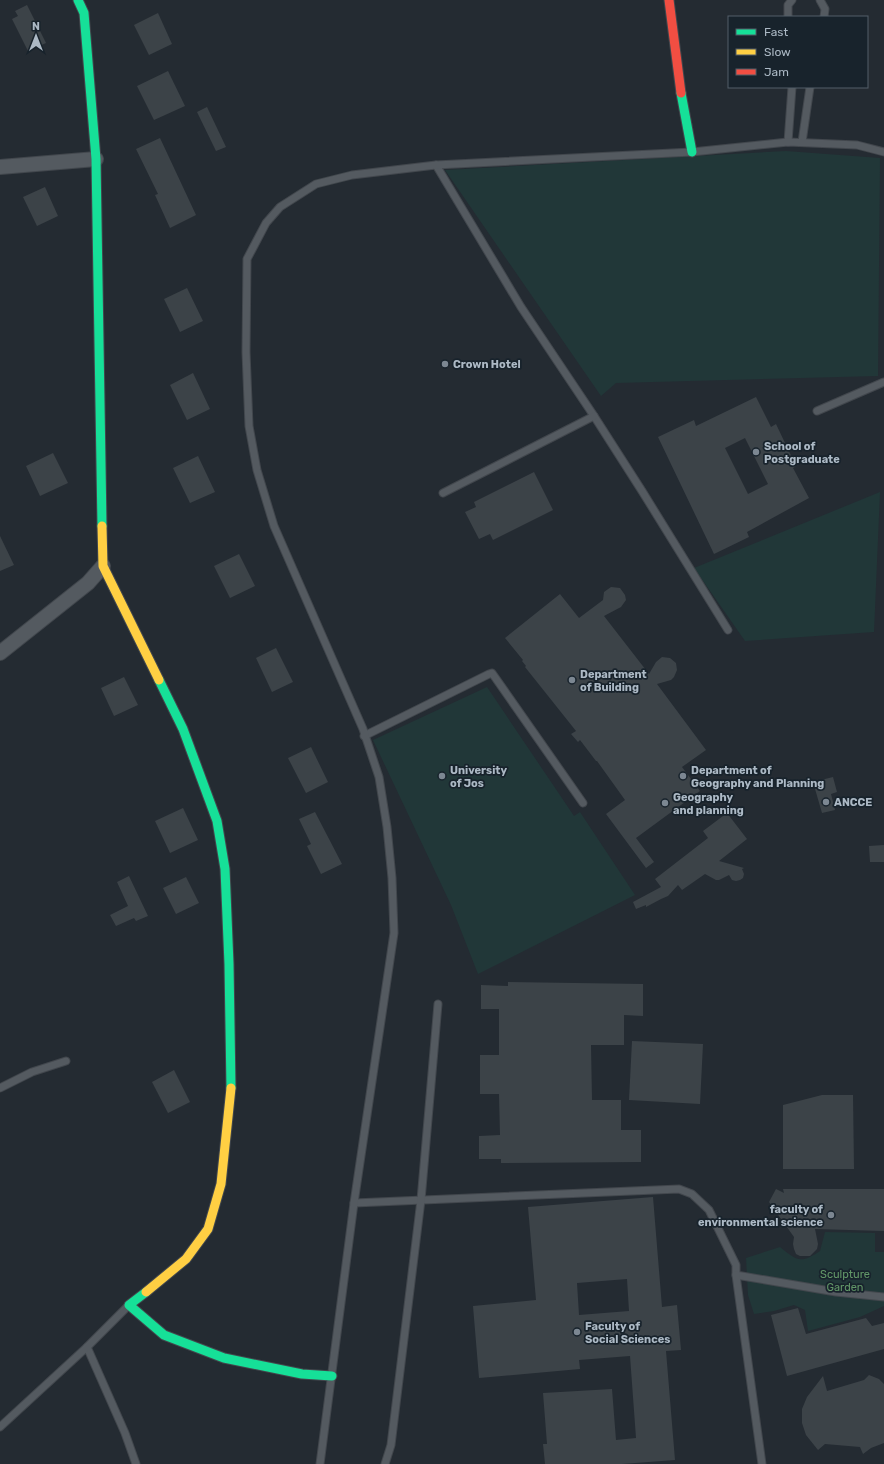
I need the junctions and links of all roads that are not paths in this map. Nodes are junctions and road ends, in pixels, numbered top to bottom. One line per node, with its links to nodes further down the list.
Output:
1 (78, 0): 13 (street)
2 (669, 0): 11 (street)
3 (792, 0): 5 (lane)
4 (820, 0): 6 (lane)
5 (788, 16)
6 (824, 16)
7 (792, 88): 9 (lane)
8 (810, 88): 10 (lane)
9 (788, 142): 10 (lane); 11 (lane)
10 (802, 142): 12 (lane)
11 (692, 152): 14 (lane)
12 (884, 152)
13 (96, 159): 15 (street); 20 (street)
14 (436, 165): 18 (lane); 23 (lane)
15 (0, 167)
16 (884, 382): 17 (lane)
17 (817, 411)
18 (594, 416): 19 (lane); 21 (lane)
19 (443, 493)
20 (102, 566): 22 (street); 32 (street)
21 (728, 630)
22 (0, 653)
23 (364, 736): 24 (lane); 29 (lane)
24 (583, 803)
25 (438, 1004): 28 (lane)
26 (66, 1061): 27 (lane)
27 (0, 1088)
28 (421, 1200): 29 (lane); 30 (lane); 38 (lane)
29 (354, 1203): 34 (lane)
30 (736, 1275): 31 (lane); 39 (lane)
31 (884, 1298)
32 (129, 1305): 33 (lane); 34 (street)
33 (87, 1347): 35 (lane); 36 (lane)
34 (332, 1376): 37 (lane)
35 (0, 1427)
36 (136, 1464)
37 (320, 1464)
38 (385, 1464)
39 (762, 1464)

